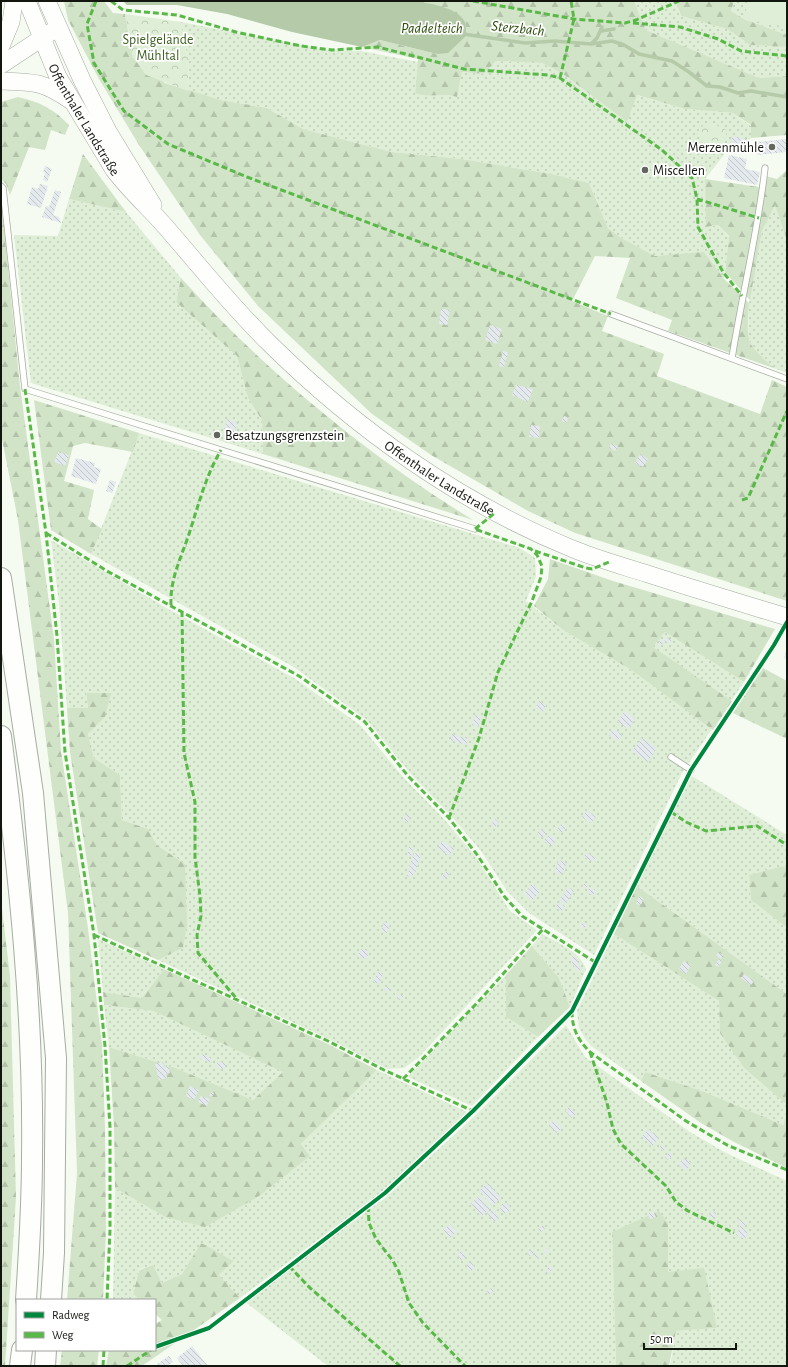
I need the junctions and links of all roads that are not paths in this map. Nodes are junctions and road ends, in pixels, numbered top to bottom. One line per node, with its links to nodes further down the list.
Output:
1 (14, 1): 6 (main road)
2 (27, 1): 5 (main road, Offenthaler Landstraße)
3 (48, 1): 4 (main road, Offenthaler Landstraße)
4 (57, 27): 5 (main road); 12 (main road, Offenthaler Landstraße)
5 (41, 38): 7 (main road); 9 (main road, Offenthaler Landstraße)
6 (1, 46)
7 (1, 65)
8 (1, 81): 9 (main road)
9 (71, 101): 12 (main road, Offenthaler Landstraße)
10 (766, 168): 14 (lane)
11 (1, 186): 16 (lane)
12 (164, 225): 18 (main road, Offenthaler Landstraße)
13 (612, 314): 14 (lane)
14 (732, 358): 15 (lane)
15 (787, 379)
16 (475, 529)
17 (1, 578): 23 (highway)
18 (787, 617)
19 (1, 736): 22 (highway)
20 (671, 757): 21 (lane)
21 (691, 770)
22 (26, 1299)
23 (51, 1299)
24 (22, 1351): 26 (highway)
25 (46, 1351): 27 (highway)
26 (20, 1366)
27 (45, 1366)

